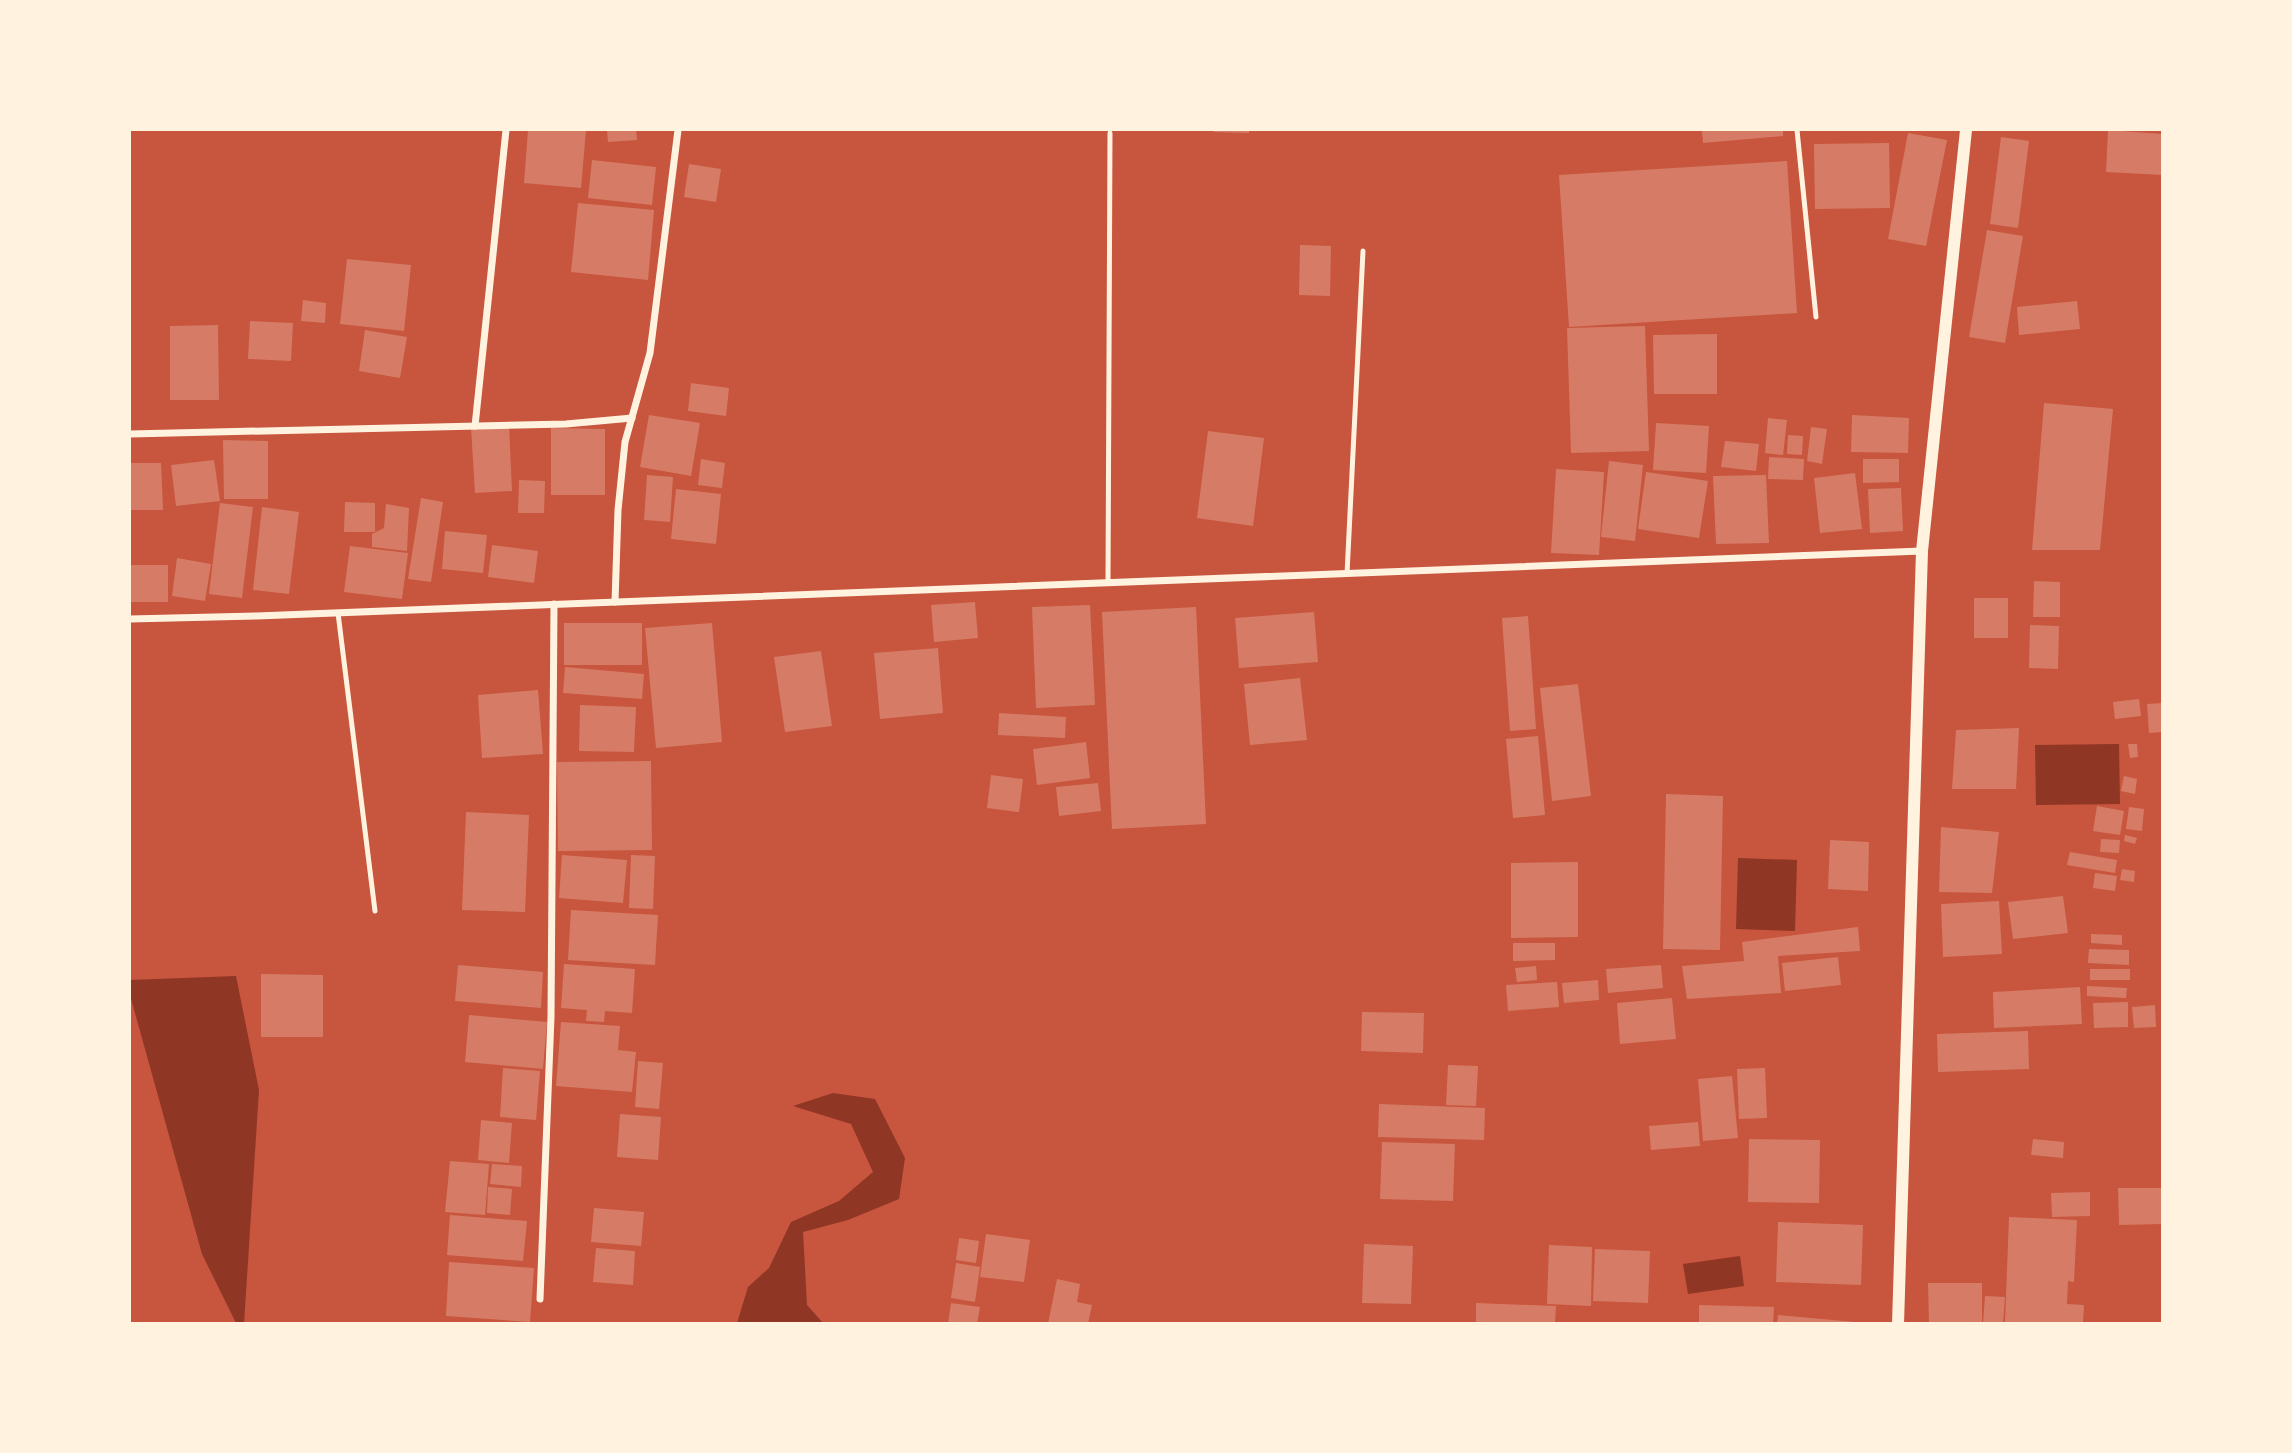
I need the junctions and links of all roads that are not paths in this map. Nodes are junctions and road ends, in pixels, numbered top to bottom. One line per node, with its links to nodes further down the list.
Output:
1 (506, 130): 9 (street)
2 (678, 130): 8 (street)
3 (1797, 130): 7 (lane)
4 (1966, 130): 11 (street)
5 (1110, 133): 13 (lane)
6 (1363, 251): 12 (lane)
7 (1816, 317)
8 (632, 418): 9 (street); 14 (street)
9 (475, 426): 10 (street)
10 (130, 434)
11 (1922, 551): 12 (street); 20 (street)
12 (1347, 574): 13 (street)
13 (1108, 583): 14 (street)
14 (615, 603): 15 (street)
15 (554, 604): 16 (street); 19 (street)
16 (338, 613): 17 (street); 18 (lane)
17 (130, 619)
18 (375, 911)
19 (540, 1299)
20 (1898, 1324)

